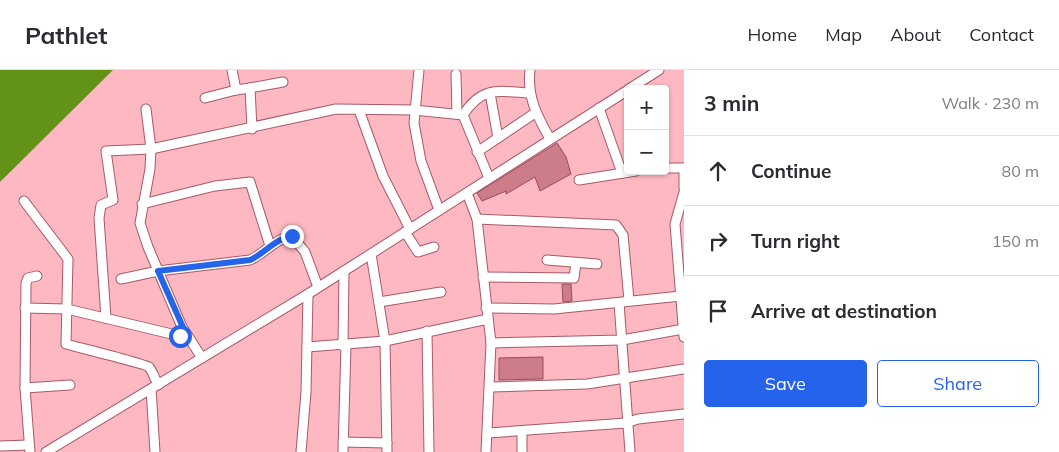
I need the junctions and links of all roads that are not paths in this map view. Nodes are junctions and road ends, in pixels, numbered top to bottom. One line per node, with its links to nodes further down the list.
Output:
1 (232, 70): 9 (street)
2 (419, 70): 17 (street)
3 (530, 70): 12 (street)
4 (659, 70): 7 (street)
5 (456, 74): 19 (street)
6 (282, 82): 8 (street)
7 (635, 85)
8 (250, 88): 9 (street); 20 (street)
9 (236, 90): 13 (street)
10 (490, 92): 12 (street); 19 (street); 21 (street)
11 (624, 92): 15 (street)
12 (529, 93): 18 (street)
13 (205, 98)
14 (146, 108): 23 (street)
15 (599, 108): 22 (street); 27 (street)
16 (359, 110): 17 (street); 20 (street); 37 (street)
17 (414, 110): 19 (street); 35 (street)
18 (535, 113): 21 (street); 22 (street)
19 (460, 114): 24 (street)
20 (252, 129): 23 (street)
21 (498, 138): 24 (street)
22 (550, 139): 28 (street)
23 (151, 149): 34 (street); 59 (street)
24 (477, 152): 28 (street)
25 (669, 168): 26 (street)
26 (684, 168): 30 (street)
27 (622, 173): 29 (street)
28 (489, 178): 31 (street)
29 (579, 180)
30 (684, 188)
31 (467, 192): 35 (street); 36 (street)
32 (684, 192): 52 (street)
33 (24, 201): 58 (street)
34 (142, 204): 38 (street); 44 (street)
35 (439, 210): 37 (street)
36 (477, 219): 47 (street); 53 (street)
37 (407, 230): 39 (street); 40 (street)
38 (270, 246): 44 (street); 49 (street)
39 (434, 247)
40 (371, 254): 45 (street); 54 (street)
41 (547, 260): 42 (street)
42 (576, 263): 43 (street); 47 (street)
43 (597, 264)
44 (158, 271): 48 (street); 63 (street)
45 (344, 271): 49 (street); 67 (street)
46 (37, 276): 56 (street)
47 (483, 277): 57 (street)
48 (121, 279)
49 (318, 287): 51 (street)
50 (441, 292): 54 (street)
51 (308, 294): 68 (street); 69 (street)
52 (681, 296): 53 (street); 62 (street)
53 (630, 300): 55 (street)
54 (379, 302): 65 (street)
55 (619, 303): 57 (street); 64 (street)
56 (25, 308): 58 (street); 75 (street)
57 (486, 308): 60 (street)
58 (67, 310): 59 (street); 73 (street)
59 (106, 318): 63 (street)
60 (488, 319): 61 (street); 66 (street)
61 (426, 331): 65 (street); 87 (street)
62 (684, 332): 64 (street)
63 (186, 334): 69 (street)
64 (622, 340): 66 (street); 71 (street)
65 (384, 341): 67 (street); 83 (street)
66 (491, 343): 74 (street)
67 (345, 346): 68 (street); 81 (street)
68 (307, 347): 86 (street)
69 (202, 358): 73 (street)
70 (684, 369): 71 (street)
71 (623, 379): 74 (street); 77 (street)
72 (70, 385): 75 (street)
73 (155, 387): 84 (street); 85 (street)
74 (490, 387): 79 (street)
75 (25, 388): 82 (street)
76 (684, 414): 77 (street)
77 (626, 423): 78 (street); 90 (street)
78 (522, 431): 79 (street); 89 (street)
79 (488, 433): 88 (street)
80 (0, 446): 82 (street)
81 (343, 447): 83 (street)
82 (29, 448)
83 (387, 448)
84 (46, 452)
85 (156, 452)
86 (301, 452)
87 (429, 452)
88 (486, 452)
89 (522, 452)
90 (630, 452)

